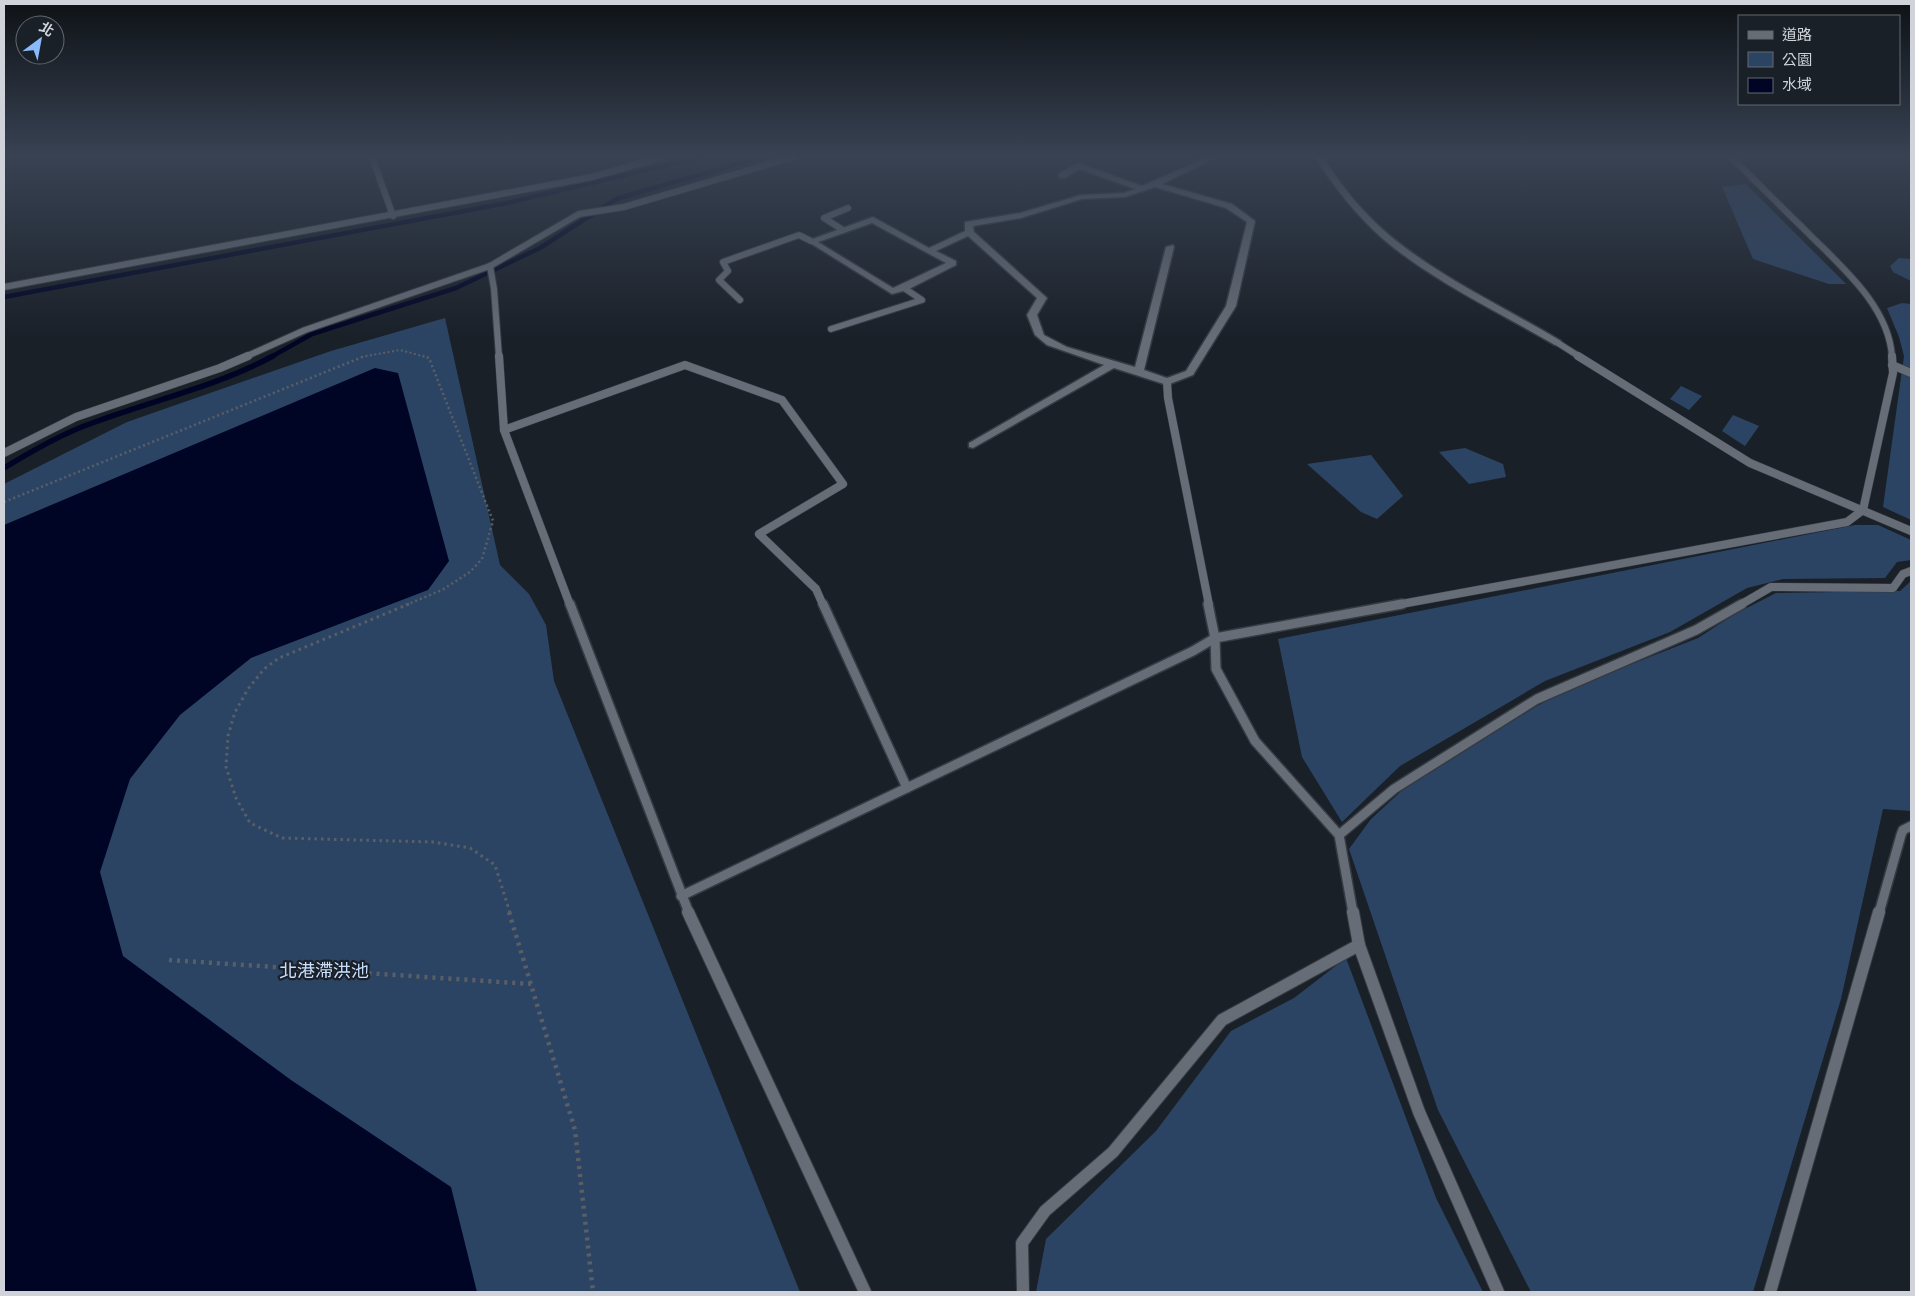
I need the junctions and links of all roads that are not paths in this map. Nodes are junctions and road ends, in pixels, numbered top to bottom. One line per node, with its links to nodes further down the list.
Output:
1 (385, 217): 14 (lane)
2 (573, 217): 13 (lane)
3 (825, 217): 8 (lane)
4 (1006, 217): 9 (street)
5 (1247, 217): 23 (street)
6 (1367, 217): 18 (street)
7 (1792, 217): 20 (lane)
8 (843, 230): 10 (street); 12 (street)
9 (971, 231): 12 (street); 19 (street)
10 (811, 241): 15 (street); 16 (lane)
11 (1170, 247): 21 (street)
12 (929, 251): 15 (street)
13 (490, 266): 24 (lane); 26 (lane)
14 (4, 287)
15 (904, 288): 17 (lane)
16 (740, 300)
17 (831, 329)
18 (1558, 343): 27 (lane)
19 (1113, 364): 21 (street); 25 (street)
20 (1892, 365): 22 (lane); 27 (lane)
21 (1139, 370): 23 (street)
22 (1911, 373)
23 (1167, 382): 30 (lane)
24 (504, 430): 31 (lane); 34 (lane)
25 (973, 445)
26 (4, 453)
27 (1862, 510): 28 (lane); 30 (lane)
28 (1911, 531)
29 (1911, 571): 33 (lane)
30 (1215, 638): 31 (lane); 33 (lane)
31 (907, 788): 34 (lane)
32 (1911, 826): 39 (lane)
33 (1339, 835): 35 (lane)
34 (681, 896): 36 (lane)
35 (1359, 945): 37 (lane); 38 (lane)
36 (865, 1292)
37 (1023, 1292)
38 (1498, 1292)
39 (1770, 1292)

